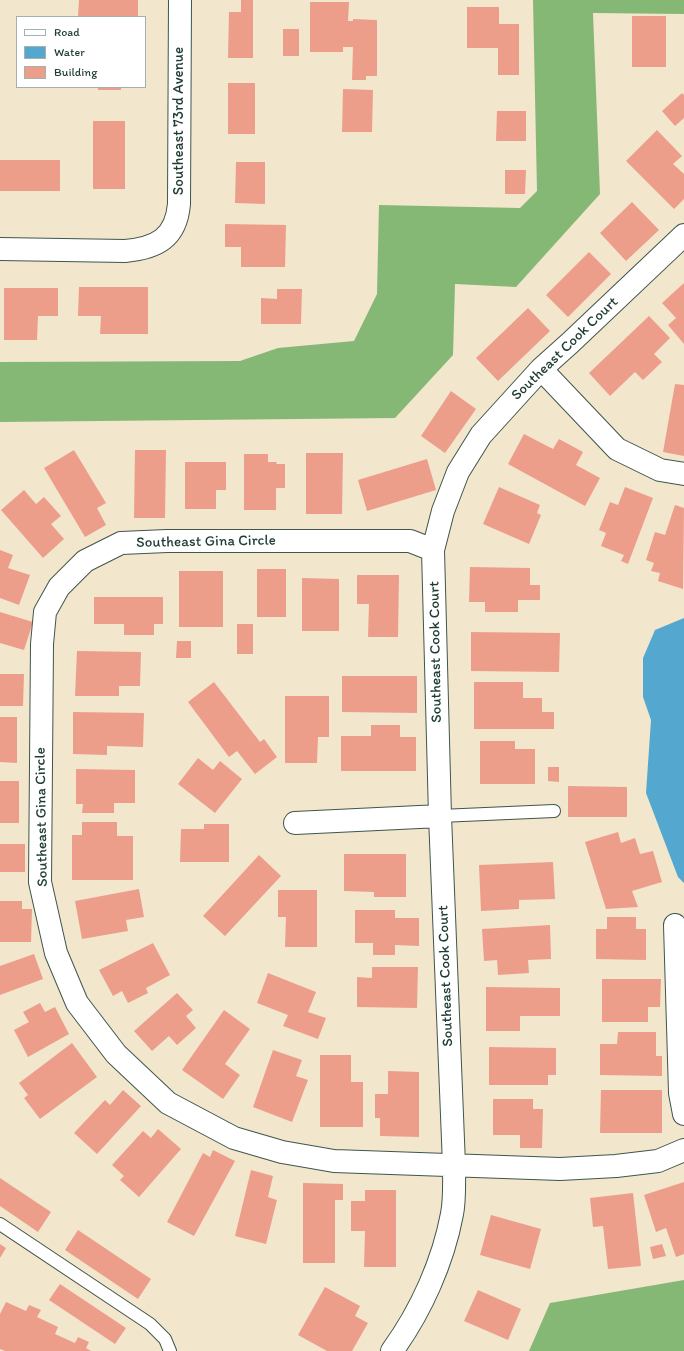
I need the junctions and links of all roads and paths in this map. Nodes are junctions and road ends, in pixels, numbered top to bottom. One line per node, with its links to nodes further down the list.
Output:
1 (180, 0): 3 (street, Southeast 73rd Avenue)
2 (684, 235): 4 (street, Southeast Cook Court)
3 (0, 249)
4 (541, 369): 5 (street); 6 (street, Southeast Cook Court)
5 (684, 474)
6 (433, 550): 8 (street, Southeast Cook Court); 13 (street, Southeast Gina Circle)
7 (554, 811): 8 (lane)
8 (440, 816): 9 (street); 13 (street, Southeast Cook Court)
9 (295, 823)
10 (674, 925): 11 (street)
11 (684, 1114)
12 (684, 1150): 13 (street)
13 (454, 1165): 16 (street, Southeast Cook Court)
14 (0, 1224): 15 (lane)
15 (170, 1351)
16 (392, 1351)

